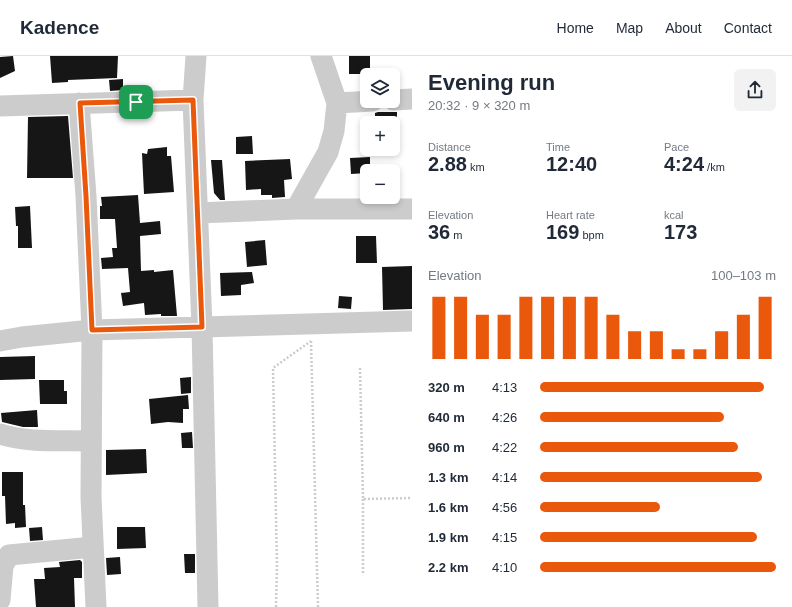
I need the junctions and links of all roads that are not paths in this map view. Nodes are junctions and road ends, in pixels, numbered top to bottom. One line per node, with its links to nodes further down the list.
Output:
1 (196, 56): 4 (street)
2 (322, 56): 8 (street)
3 (412, 99): 5 (street)
4 (193, 100): 7 (street); 12 (street)
5 (400, 100)
6 (360, 102): 8 (street)
7 (80, 103): 9 (street); 15 (street)
8 (337, 103): 10 (street)
9 (0, 106)
10 (296, 209): 11 (street); 12 (street)
11 (412, 209)
12 (198, 213): 14 (street)
13 (412, 321): 14 (street)
14 (202, 327): 15 (street); 23 (street)
15 (92, 330): 16 (street); 18 (street)
16 (0, 341)
17 (0, 434): 18 (street)
18 (91, 441): 19 (street)
19 (94, 547): 20 (street); 22 (street)
20 (5, 555): 21 (street)
21 (0, 600)
22 (96, 607)
23 (208, 607)

